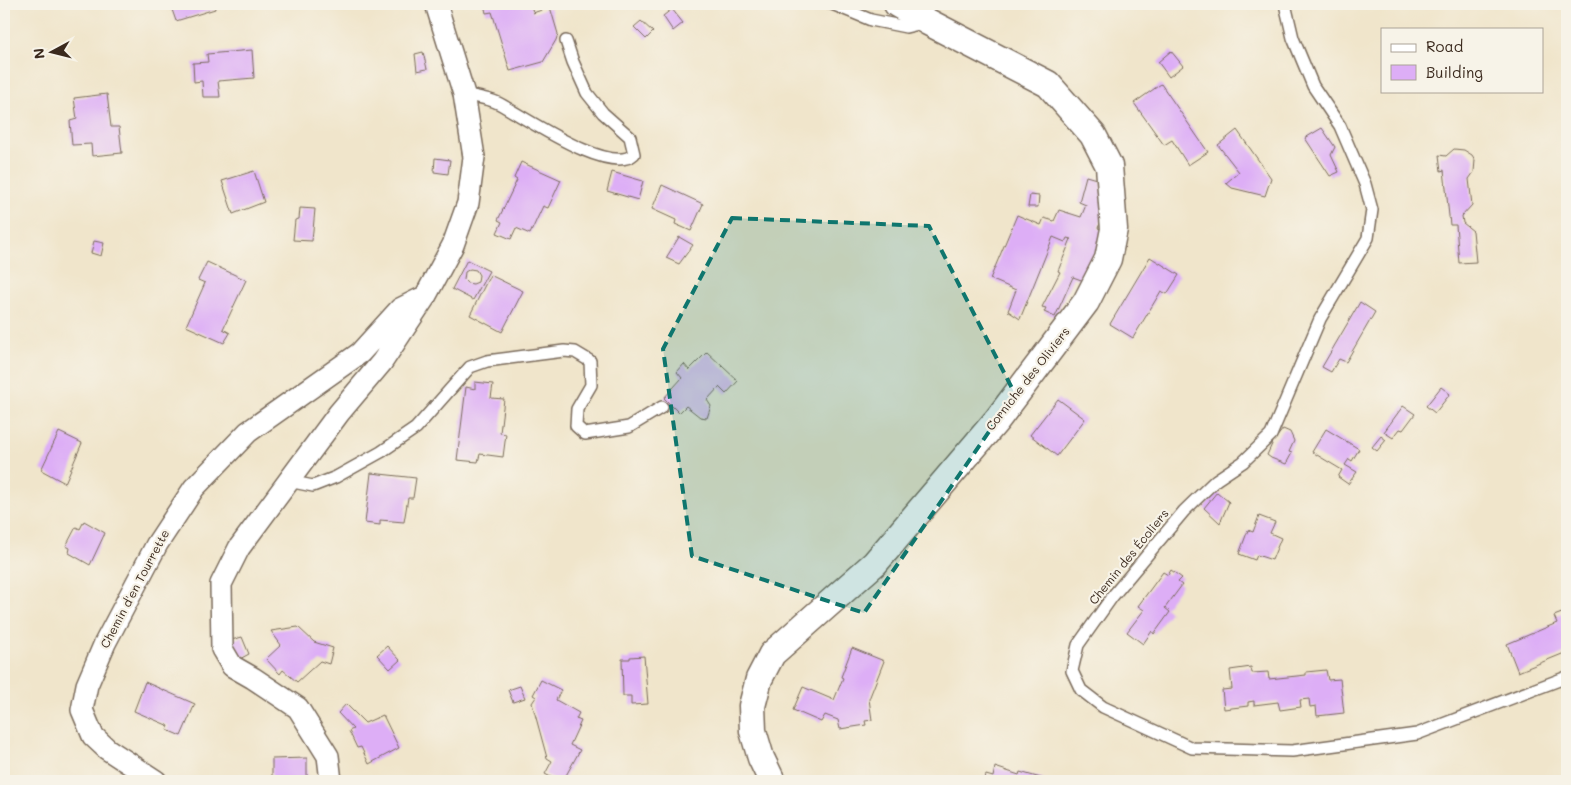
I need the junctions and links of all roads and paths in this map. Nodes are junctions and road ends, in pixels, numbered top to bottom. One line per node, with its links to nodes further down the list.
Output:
1 (436, 4): 7 (street)
2 (832, 4): 5 (lane)
3 (897, 4): 5 (street, Corniche des Oliviers)
4 (1284, 4): 11 (lane, Chemin des Écoliers)
5 (928, 22): 14 (street, Corniche des Oliviers)
6 (566, 41): 7 (lane)
7 (464, 94): 8 (street)
8 (425, 297): 10 (street); 12 (street, Chemin d'en Tourrette)
9 (662, 406): 10 (lane)
10 (288, 480): 13 (street)
11 (1567, 677)
12 (156, 781)
13 (331, 781)
14 (772, 781)

